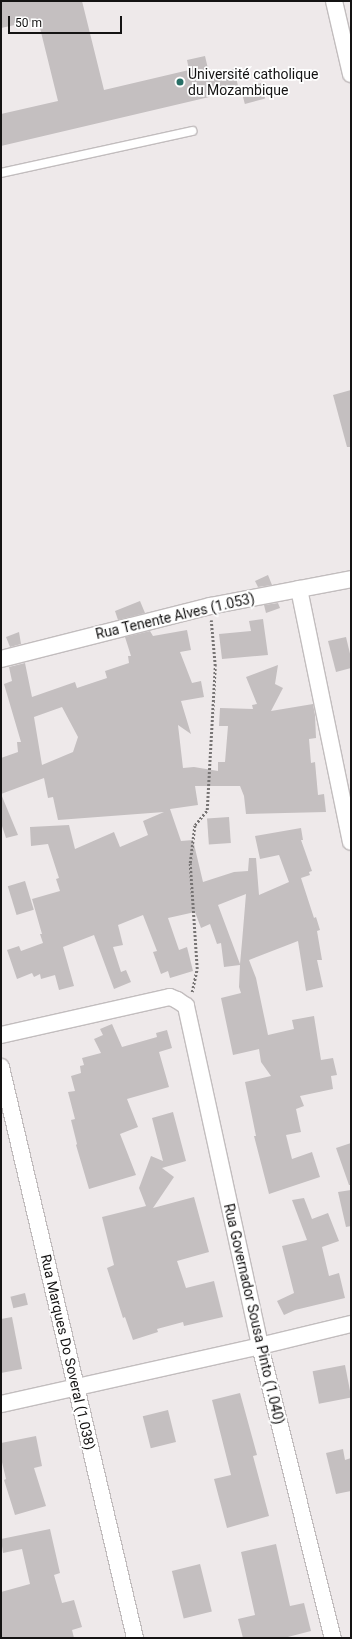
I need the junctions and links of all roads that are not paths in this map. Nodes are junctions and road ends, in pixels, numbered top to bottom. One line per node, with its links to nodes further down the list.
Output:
1 (334, 1): 2 (street)
2 (351, 74)
3 (192, 131): 4 (lane)
4 (1, 173)
5 (351, 579): 6 (street, Rua Tenente Alves (1.053))
6 (299, 589): 7 (street, Rua Tenente Alves (1.053)); 8 (street)
7 (1, 658)
8 (351, 842)
9 (1, 1035): 12 (street, Rua Governador Sousa Pinto (1.040))
10 (1, 1067): 13 (street, Rua Marques Do Soveral (1.038))
11 (351, 1324): 12 (street)
12 (260, 1346): 13 (street); 16 (street, Rua Governador Sousa Pinto (1.040))
13 (77, 1388): 14 (street); 15 (street, Rua Marques Do Soveral (1.038))
14 (1, 1404)
15 (135, 1638)
16 (333, 1638)

